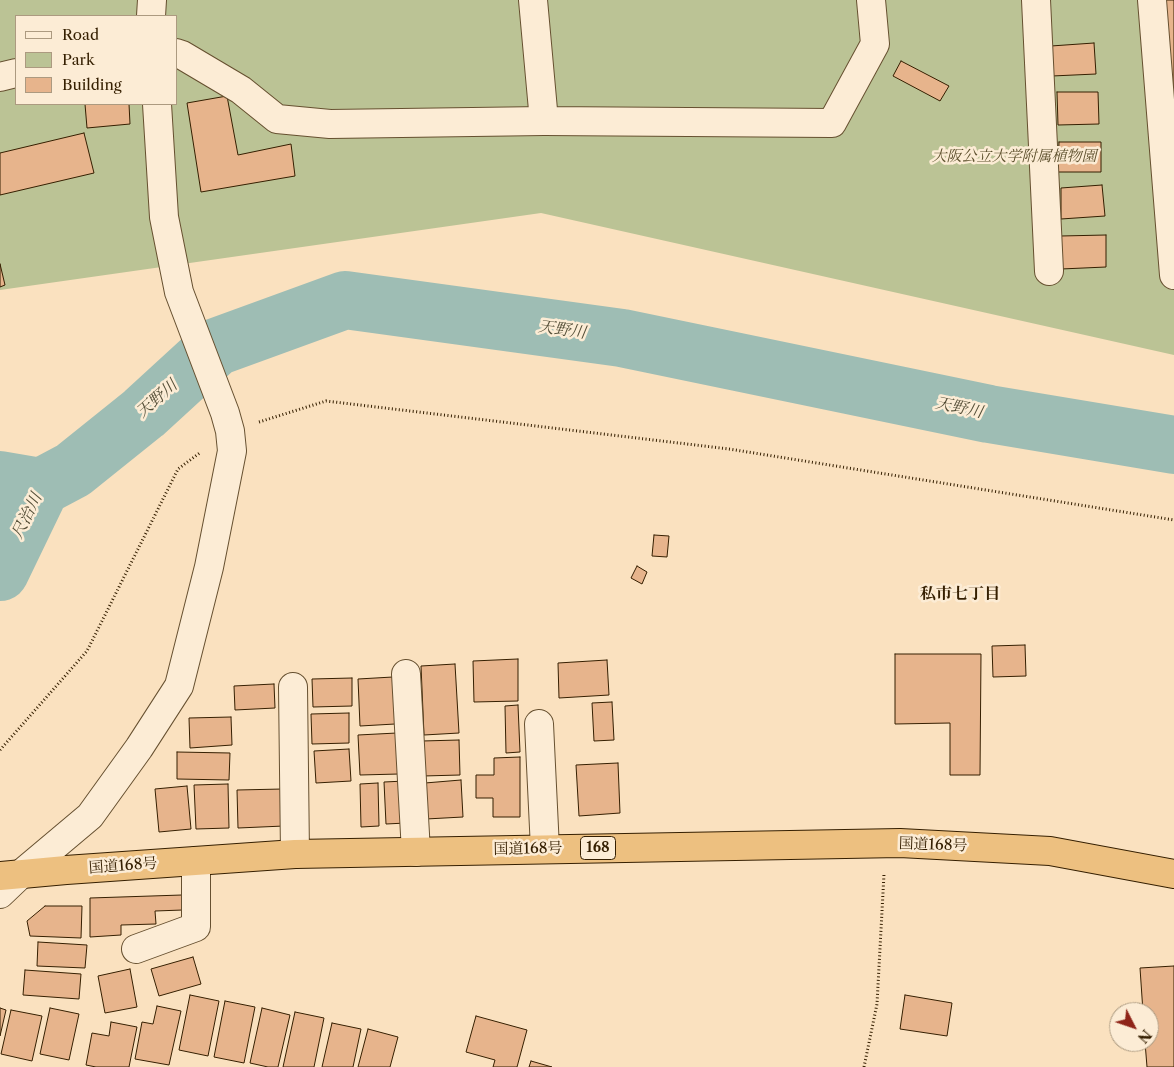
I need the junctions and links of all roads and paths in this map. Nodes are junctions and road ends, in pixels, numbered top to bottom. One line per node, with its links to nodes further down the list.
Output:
1 (152, 0): 6 (street)
2 (533, 0): 11 (street)
3 (871, 0): 11 (street)
4 (1036, 0): 12 (street)
5 (1152, 0): 13 (street)
6 (151, 15)
7 (178, 54): 11 (street)
8 (15, 73): 9 (street)
9 (0, 77)
10 (156, 105): 14 (street)
11 (544, 121)
12 (1049, 271)
13 (1174, 274)
14 (227, 422): 15 (path); 19 (path); 26 (street)
15 (1174, 520)
16 (406, 674): 22 (street)
17 (293, 687): 23 (street)
18 (538, 724): 21 (street)
19 (0, 750)
20 (886, 844): 21 (highway, 国道168号 / 168); 25 (highway, 国道168号 / 168); 29 (path)
21 (544, 849): 22 (highway, 国道168号 / 168)
22 (416, 852): 23 (highway, 国道168号 / 168)
23 (295, 854): 24 (highway, 国道168号 / 168)
24 (196, 861): 26 (highway, 国道168号 / 168); 28 (street)
25 (1174, 874)
26 (10, 875): 27 (street)
27 (0, 894)
28 (136, 949)
29 (864, 1067)

